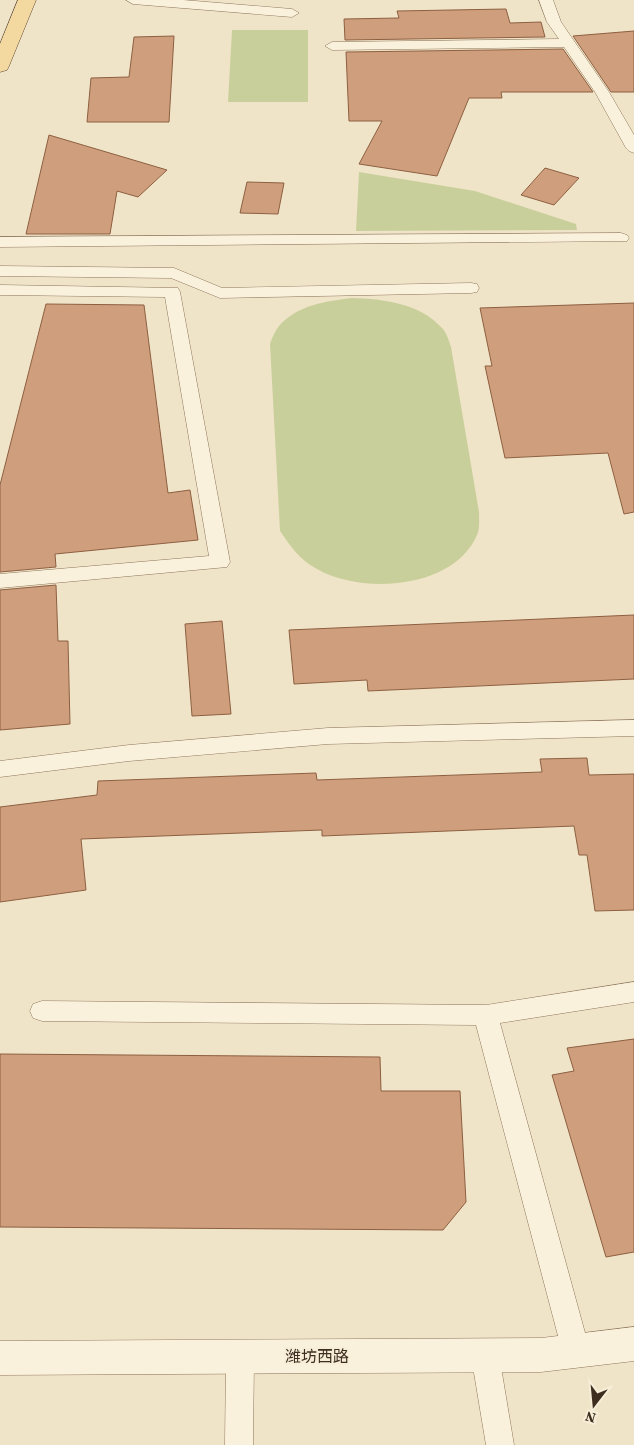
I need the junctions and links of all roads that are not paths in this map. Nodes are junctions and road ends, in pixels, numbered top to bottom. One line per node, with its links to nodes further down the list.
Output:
1 (27, 0): 7 (main road)
2 (133, 0): 4 (lane)
3 (546, 0): 5 (lane)
4 (292, 13)
5 (569, 43): 6 (lane); 8 (lane)
6 (332, 46)
7 (0, 66)
8 (634, 148)
9 (621, 238): 10 (lane)
10 (0, 242)
11 (0, 271): 12 (lane)
12 (471, 288)
13 (0, 290): 14 (lane)
14 (0, 581)
15 (634, 728): 16 (lane)
16 (0, 769)
17 (634, 992): 19 (lane)
18 (42, 1011): 19 (lane)
19 (486, 1015): 21 (lane)
20 (634, 1344): 21 (street, 潍坊西路)
21 (576, 1350): 22 (street, 潍坊西路)
22 (485, 1354): 23 (street, 潍坊西路); 26 (lane)
23 (240, 1356): 24 (street, 潍坊西路); 25 (lane)
24 (0, 1358)
25 (239, 1445)
26 (500, 1445)

